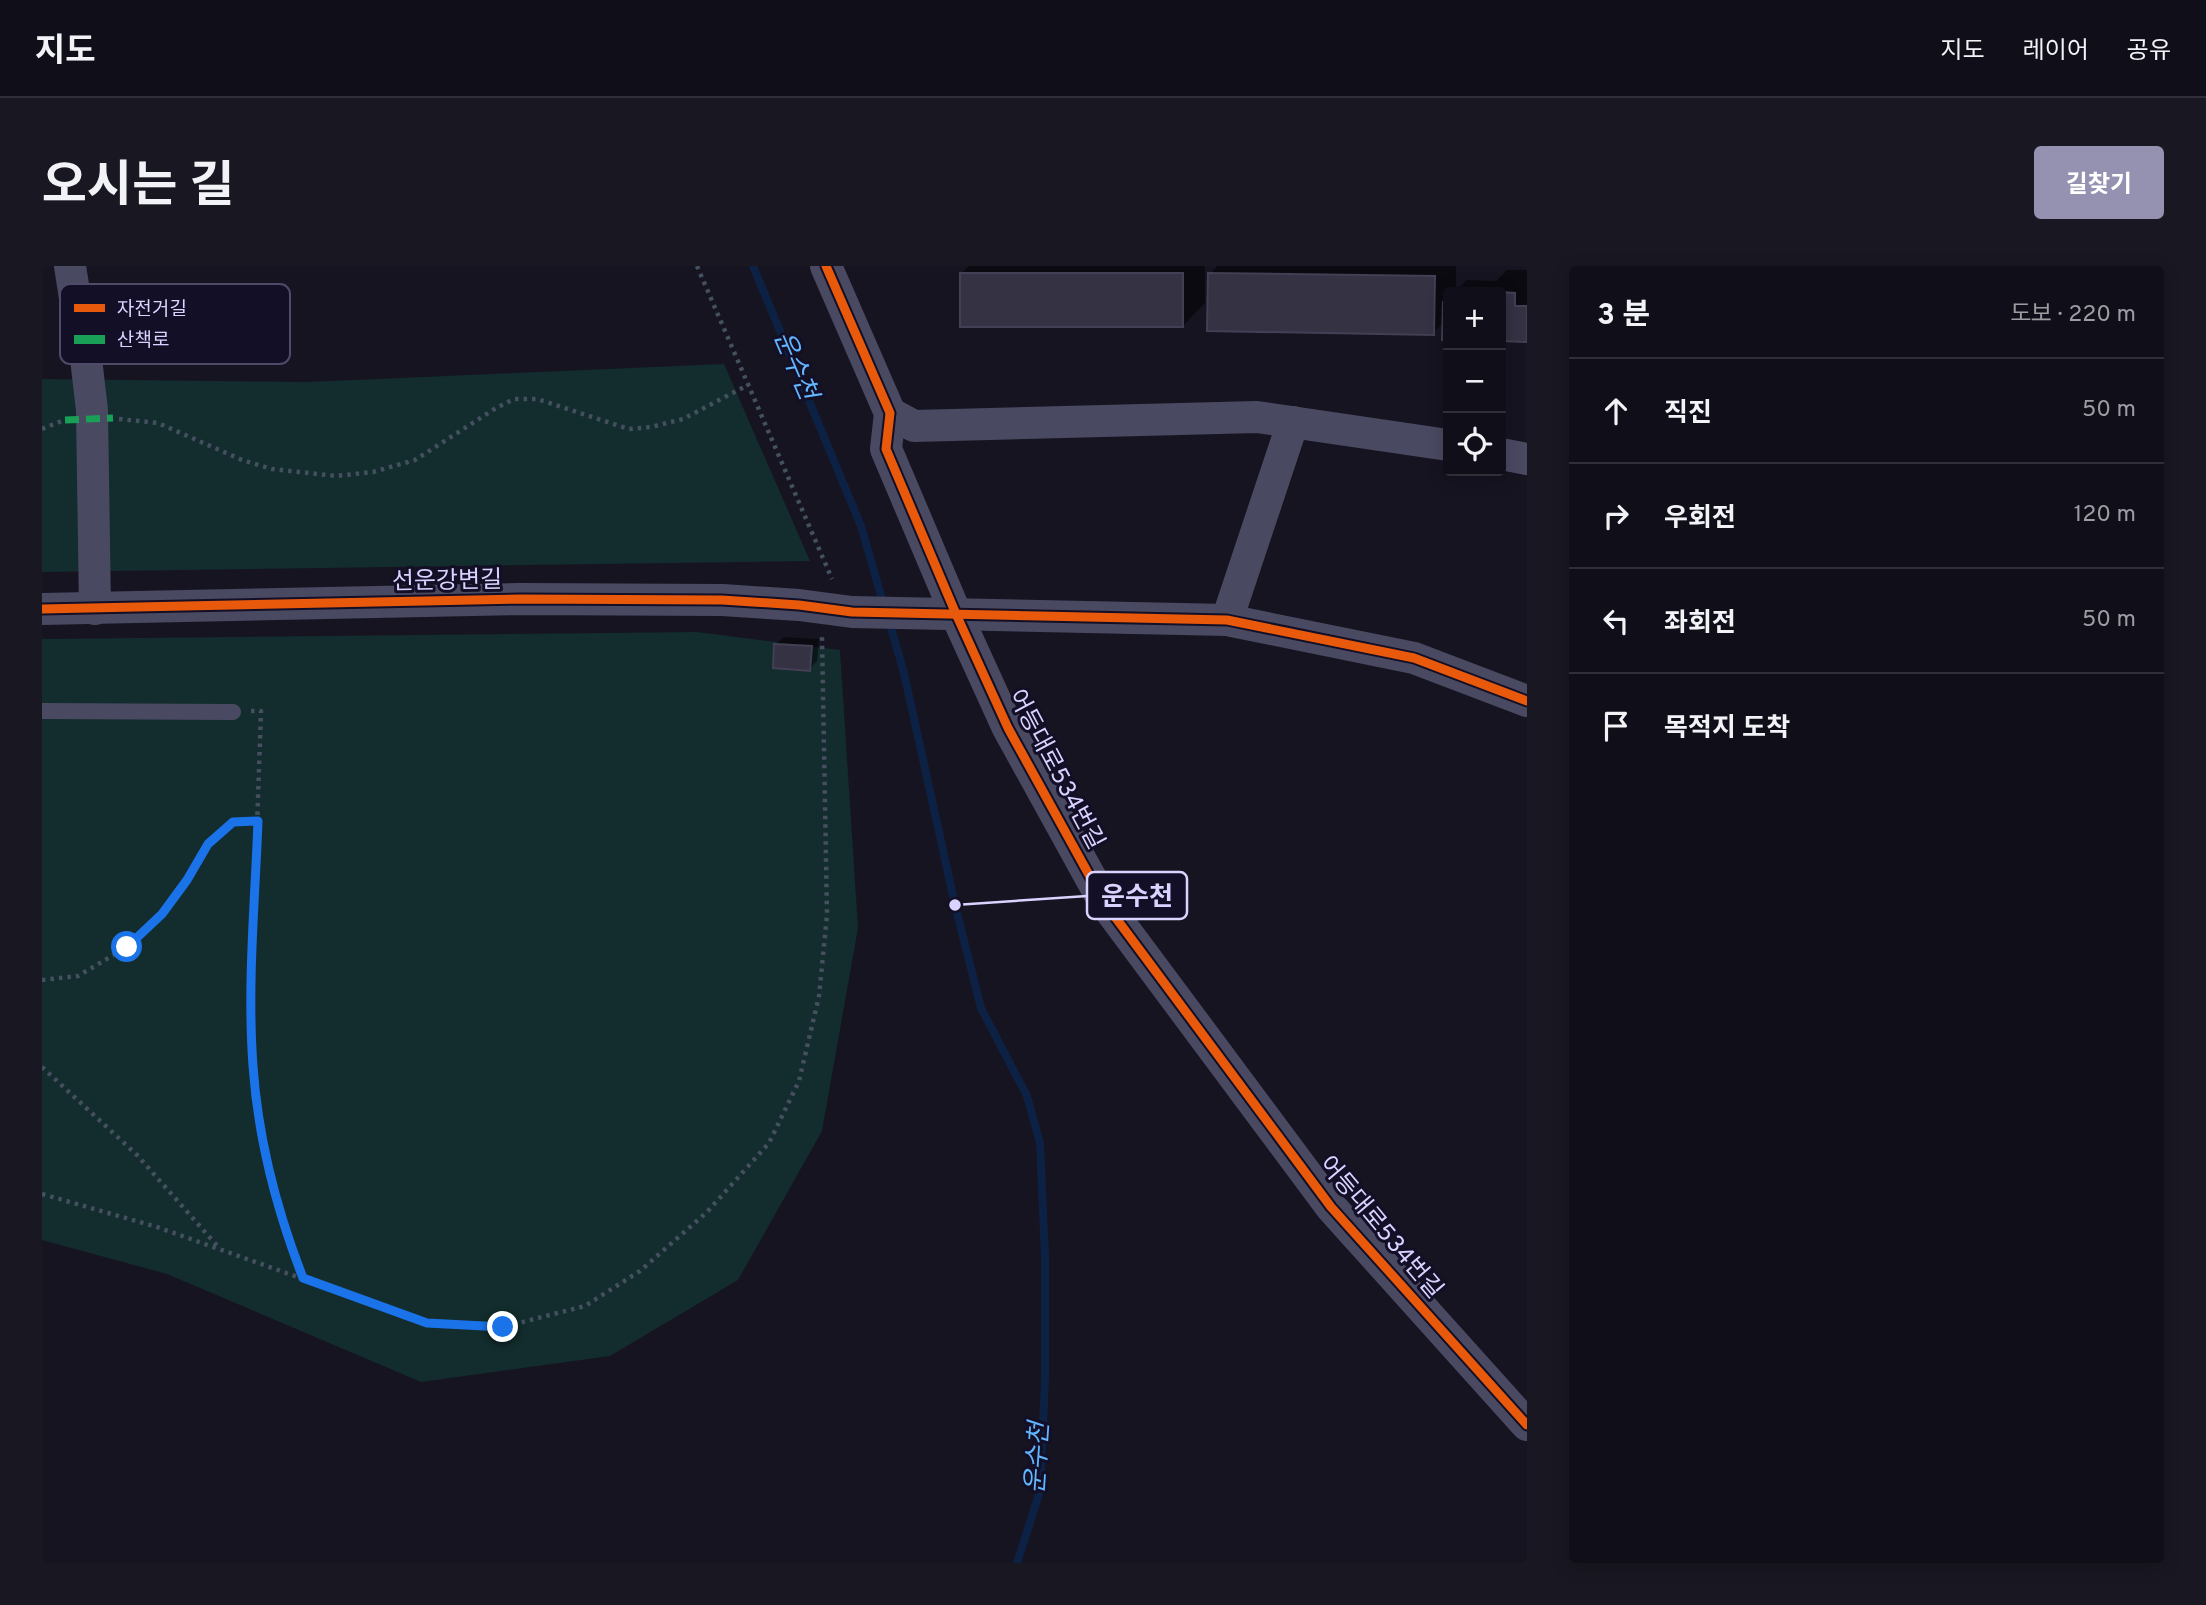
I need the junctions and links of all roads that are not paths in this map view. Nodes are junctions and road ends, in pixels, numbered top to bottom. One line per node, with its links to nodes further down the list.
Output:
1 (70, 266): 3 (street)
2 (826, 266): 5 (street, 어등대로534번길)
3 (74, 284)
4 (87, 364): 11 (street)
5 (890, 413): 6 (street); 12 (street, 어등대로534번길)
6 (1293, 422): 7 (street); 13 (street)
7 (1443, 444)
8 (1506, 455): 9 (street)
9 (1527, 460)
10 (42, 609): 11 (street, 선운강변길)
11 (95, 609): 12 (street, 선운강변길)
12 (951, 614): 13 (street, 선운강변길); 17 (street, 어등대로534번길)
13 (1227, 620): 14 (street, 선운강변길)
14 (1525, 698)
15 (42, 711): 16 (lane)
16 (233, 712)
17 (1527, 1425)

